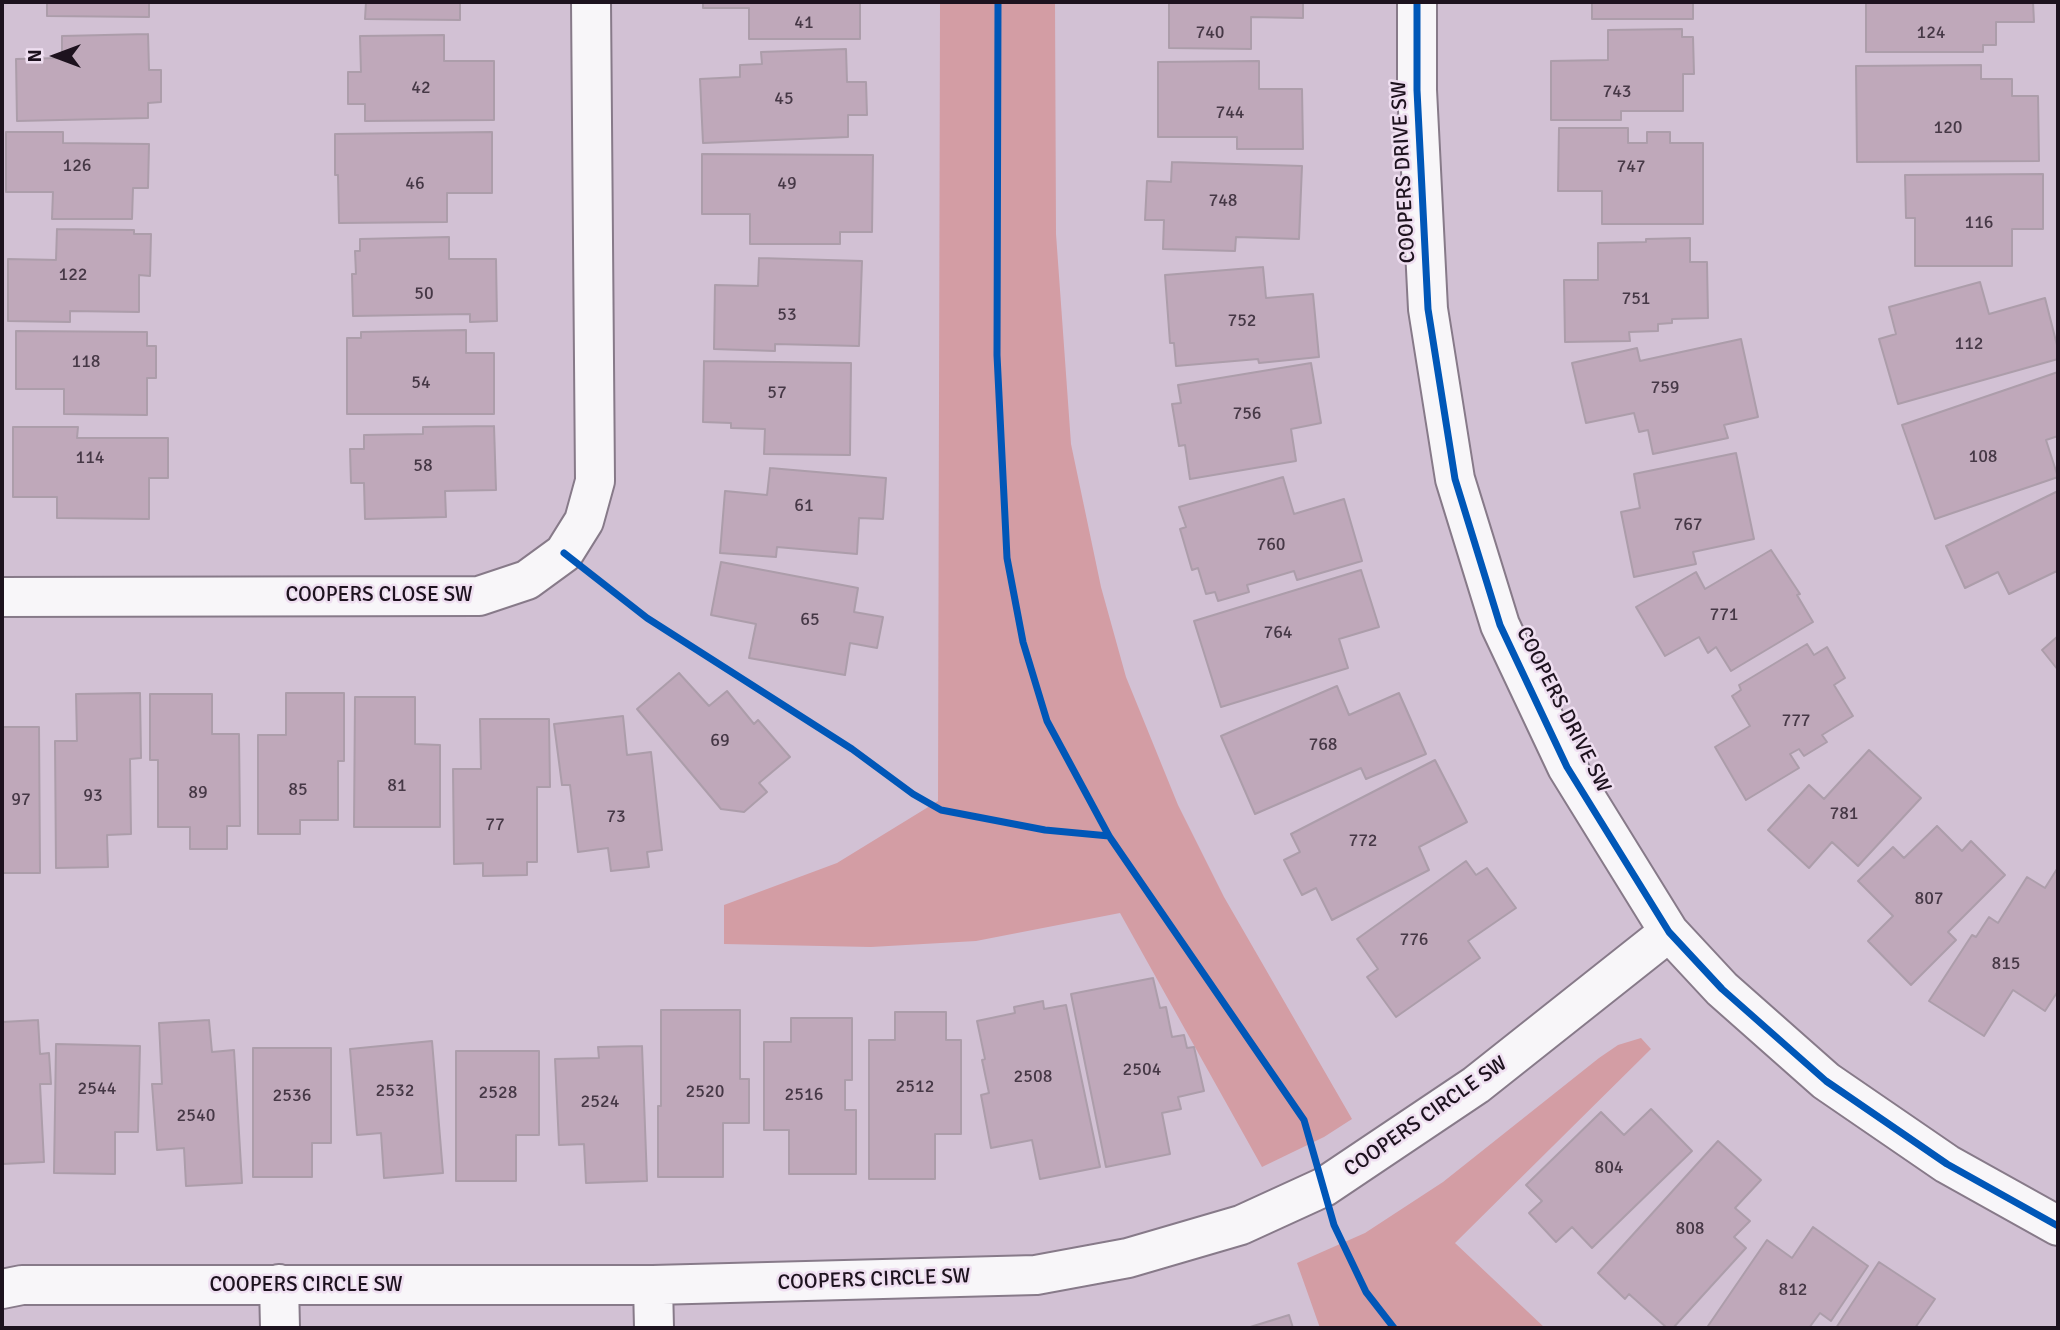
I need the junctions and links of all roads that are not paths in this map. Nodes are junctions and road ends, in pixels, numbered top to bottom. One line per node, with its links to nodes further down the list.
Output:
1 (591, 2): 3 (street, COOPERS CLOSE SW)
2 (1417, 2): 4 (street, COOPERS DRIVE SW)
3 (2, 597)
4 (1669, 932): 5 (street, COOPERS DRIVE SW); 7 (street, COOPERS CIRCLE SW)
5 (2058, 1226)
6 (279, 1284): 7 (street, COOPERS CIRCLE SW); 8 (street, COOPERS CIRCLE SW); 9 (street)
7 (653, 1285): 10 (street)
8 (2, 1289)
9 (279, 1328)
10 (654, 1328)

